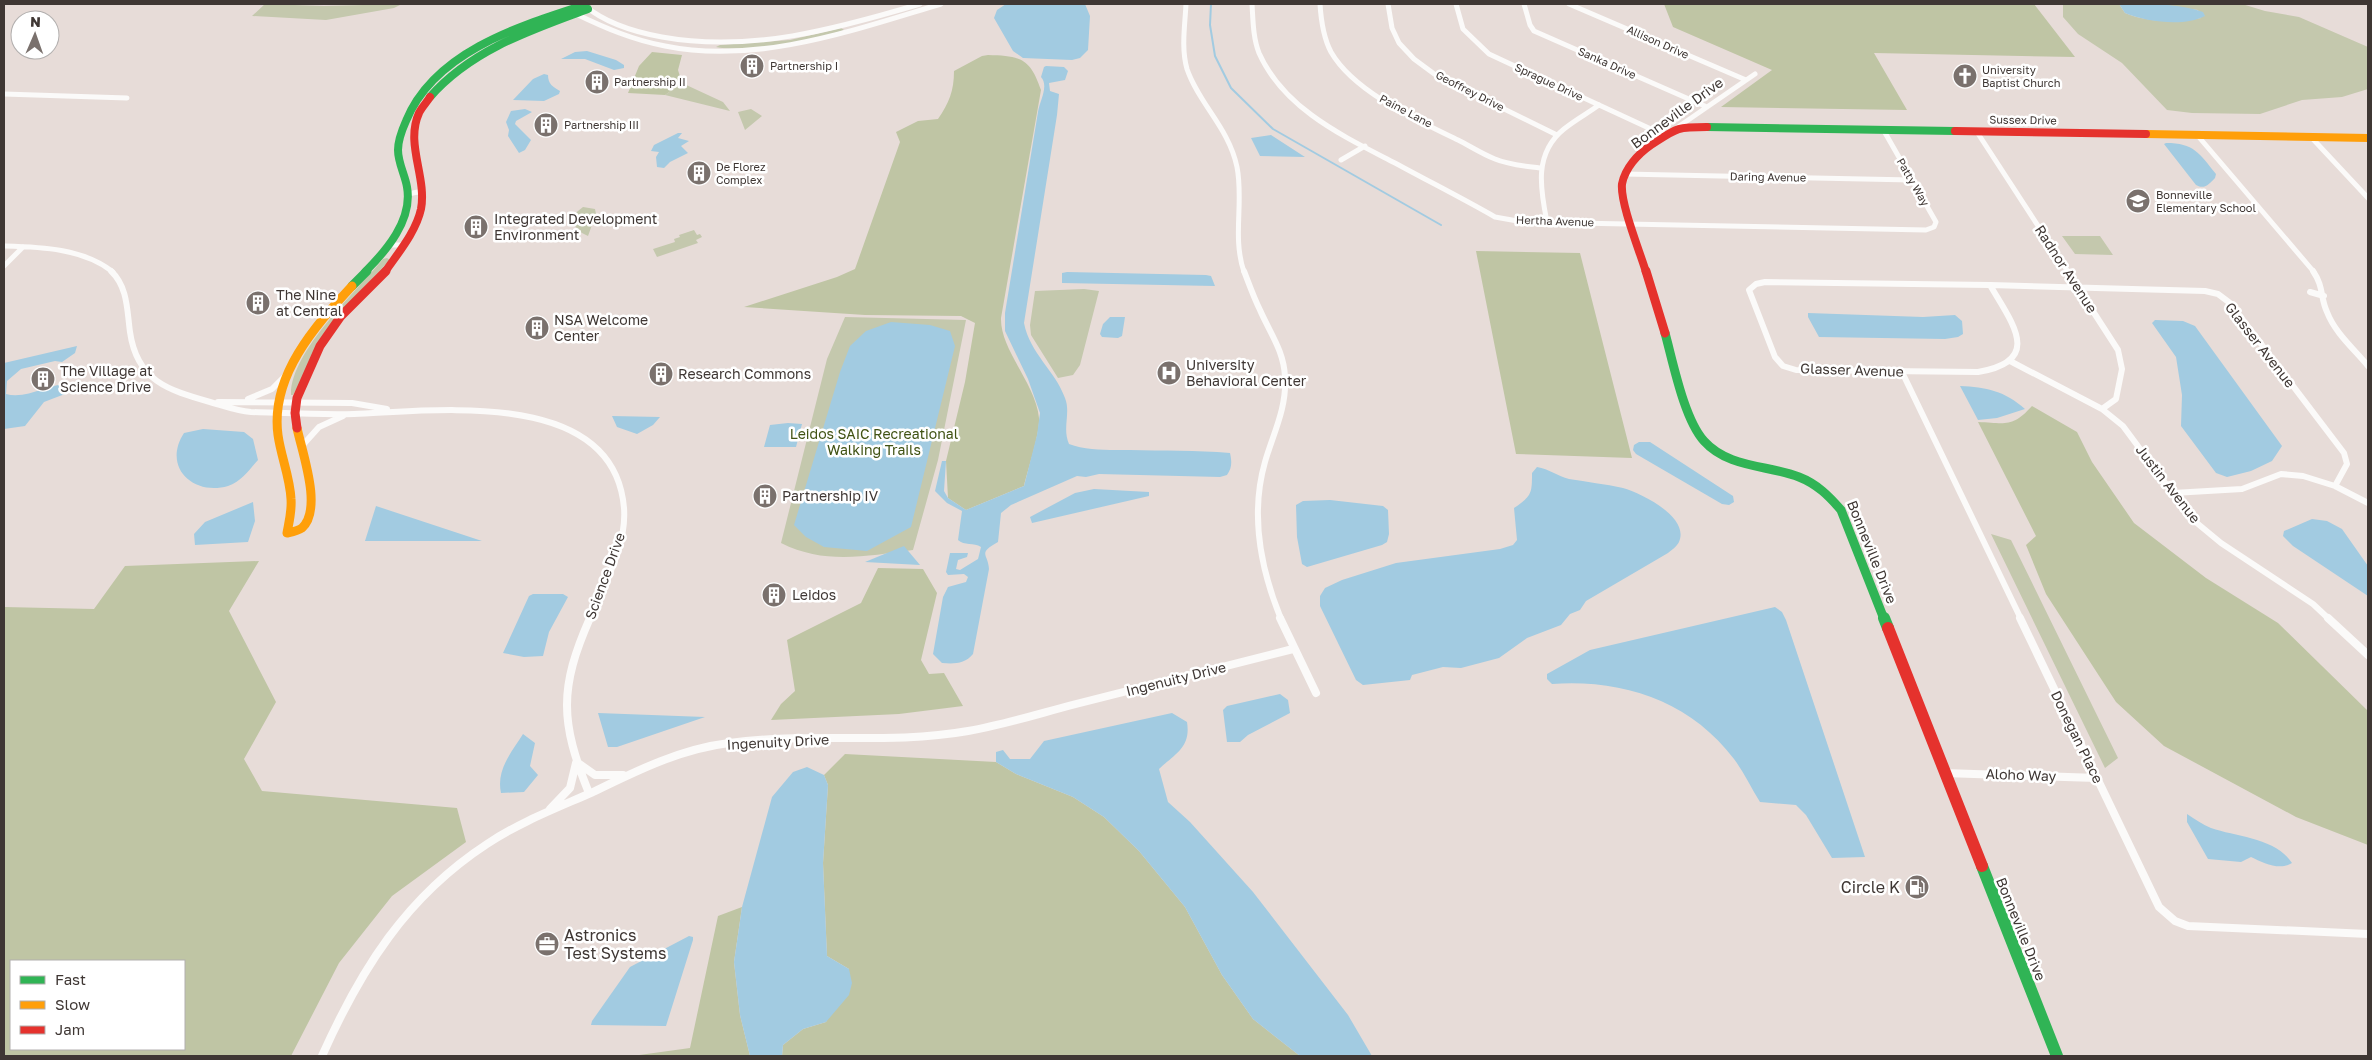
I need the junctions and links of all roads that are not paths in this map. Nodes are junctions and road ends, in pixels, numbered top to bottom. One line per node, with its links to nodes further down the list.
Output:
1 (920, 4): 12 (street)
2 (941, 4): 14 (street)
3 (1186, 4): 66 (street)
4 (1252, 4): 31 (street, Hertha Avenue)
5 (1320, 4): 33 (street, Paine Lane)
6 (1388, 4): 26 (street, Geoffrey Drive)
7 (1456, 4): 19 (street, Sprague Drive)
8 (1524, 4): 20 (street, Sanka Drive)
9 (1569, 4): 16 (street, Allison Drive)
10 (585, 6): 11 (street); 12 (street)
11 (571, 9): 13 (street); 21 (street); 22 (street)
12 (702, 43): 13 (street); 14 (street)
13 (690, 49): 14 (street)
14 (702, 50)
15 (1755, 74): 16 (street, Bonneville Drive)
16 (1746, 80): 20 (street, Bonneville Drive)
17 (4, 94): 18 (street)
18 (127, 98)
19 (1599, 106): 26 (street); 27 (street, Sprague Drive)
20 (1707, 108): 23 (street, Bonneville Drive)
21 (416, 126): 22 (street); 36 (street)
22 (403, 128): 37 (street)
23 (1678, 128): 24 (street, Sussex Drive); 27 (street, Bonneville Drive)
24 (1884, 131): 25 (street, Sussex Drive); 35 (street, Patty Way)
25 (1977, 132): 28 (street, Sussex Drive); 48 (street, Radnor Avenue)
26 (1557, 135): 33 (street)
27 (1666, 136): 34 (street, Bonneville Drive)
28 (2198, 136): 29 (street, Sussex Drive); 50 (street)
29 (2311, 138): 30 (street, Sussex Drive); 38 (street)
30 (2368, 138)
31 (1365, 146): 32 (street); 39 (street, Hertha Avenue)
32 (1341, 160)
33 (1540, 168): 39 (street)
34 (1624, 174): 35 (street, Daring Avenue); 40 (street, Bonneville Drive)
35 (1912, 180): 41 (street, Patty Way)
36 (423, 191): 37 (street); 44 (street)
37 (408, 194): 42 (street)
38 (2368, 198)
39 (1547, 222): 40 (street, Hertha Avenue)
40 (1631, 224): 41 (street, Hertha Avenue); 70 (street, Bonneville Drive)
41 (1926, 230)
42 (389, 245): 44 (street); 54 (street)
43 (4, 246): 45 (street, Science Drive)
44 (404, 246): 58 (street)
45 (23, 247): 46 (street); 56 (street, Science Drive)
46 (4, 266)
47 (1990, 285): 48 (street, Glasser Avenue); 51 (street); 53 (street, Glasser Avenue)
48 (2078, 287): 59 (street, Radnor Avenue); 63 (street, Glasser Avenue)
49 (2310, 292): 50 (street)
50 (2324, 296): 52 (street)
51 (2010, 360): 53 (street, Glasser Avenue); 59 (street, Justin Avenue)
52 (2368, 366)
53 (1902, 372): 72 (street, Donegan Place)
54 (286, 374): 55 (street); 57 (street)
55 (241, 401): 56 (street, Science Drive); 57 (street, Science Drive)
56 (209, 402): 57 (street, Science Drive)
57 (279, 407): 58 (street, Science Drive); 58 (street, Science Drive); 62 (street)
58 (295, 407): 60 (street, Science Drive); 61 (street, Science Drive); 62 (street)
59 (2102, 409): 64 (street, Justin Avenue)
60 (397, 410): 61 (street, Science Drive); 69 (street, Science Drive)
61 (356, 414): 62 (street)
62 (301, 446)
63 (2335, 486): 64 (street); 65 (street)
64 (2173, 493): 67 (street, Justin Avenue)
65 (2368, 503)
66 (1293, 649): 68 (street); 71 (street, Ingenuity Drive)
67 (2368, 655)
68 (1316, 693)
69 (576, 762): 71 (street); 73 (street, Science Drive); 74 (street)
70 (1944, 773): 72 (street, Aloho Way); 77 (street, Bonneville Drive)
71 (630, 774): 73 (street, Ingenuity Drive)
72 (2097, 778): 75 (street, Donegan Place)
73 (589, 794): 74 (street, Ingenuity Drive)
74 (544, 814): 76 (street, Ingenuity Drive)
75 (2368, 934)
76 (322, 1056)
77 (2056, 1056)

